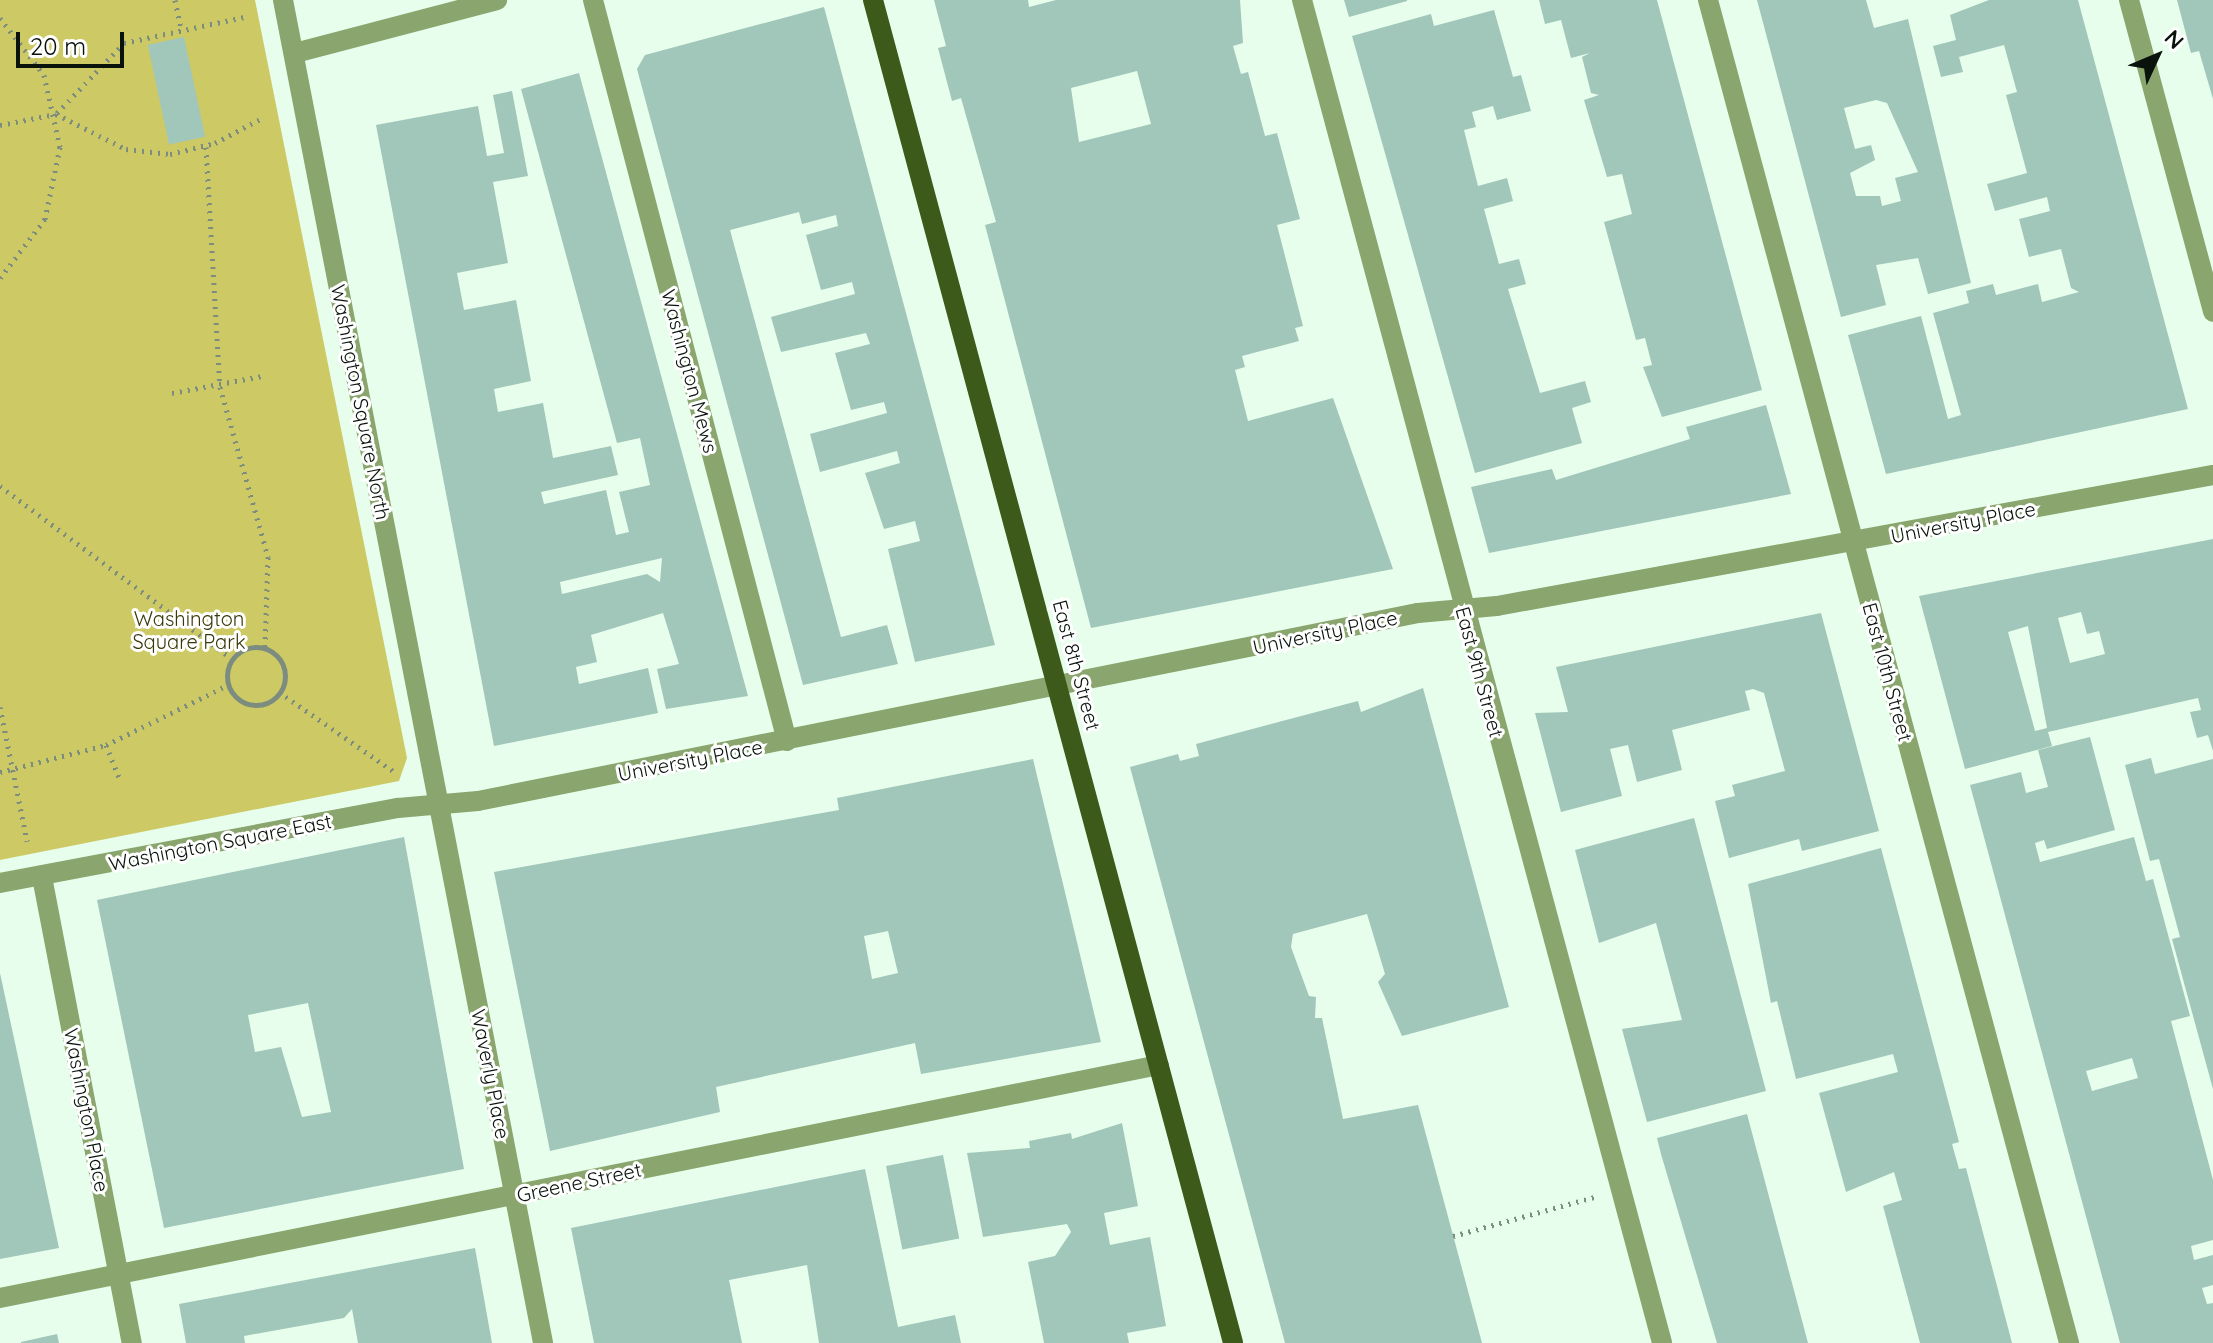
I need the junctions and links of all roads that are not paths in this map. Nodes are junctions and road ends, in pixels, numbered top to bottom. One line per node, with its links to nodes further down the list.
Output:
1 (283, 0): 8 (street, Washington Square North)
2 (497, 0): 8 (street)
3 (593, 0): 14 (street, Washington Mews)
4 (873, 0): 13 (main road, East 8th Street)
5 (1302, 0): 12 (street, East 9th Street)
6 (1708, 0): 11 (street, East 10th Street)
7 (2129, 0): 9 (street)
8 (295, 53): 15 (street, Washington Square North)
9 (2213, 312)
10 (2213, 475): 11 (street, University Place)
11 (1853, 542): 12 (street, University Place); 26 (street, East 10th Street)
12 (1463, 609): 13 (street, University Place); 25 (street, East 9th Street)
13 (1058, 688): 14 (street, University Place); 18 (main road, East 8th Street)
14 (787, 741): 15 (street, University Place)
15 (440, 804): 16 (street, Washington Square East); 19 (street, Waverly Place)
16 (42, 877): 17 (street, Washington Square East); 20 (street, Washington Place)
17 (0, 883)
18 (1159, 1065): 19 (street, Greene Street); 24 (main road, East 8th Street)
19 (515, 1196): 20 (street, Greene Street); 23 (street, Waverly Place)
20 (120, 1275): 21 (street, Greene Street); 22 (street, Washington Place)
21 (0, 1298)
22 (132, 1343)
23 (543, 1343)
24 (1233, 1343)
25 (1662, 1343)
26 (2069, 1343)

